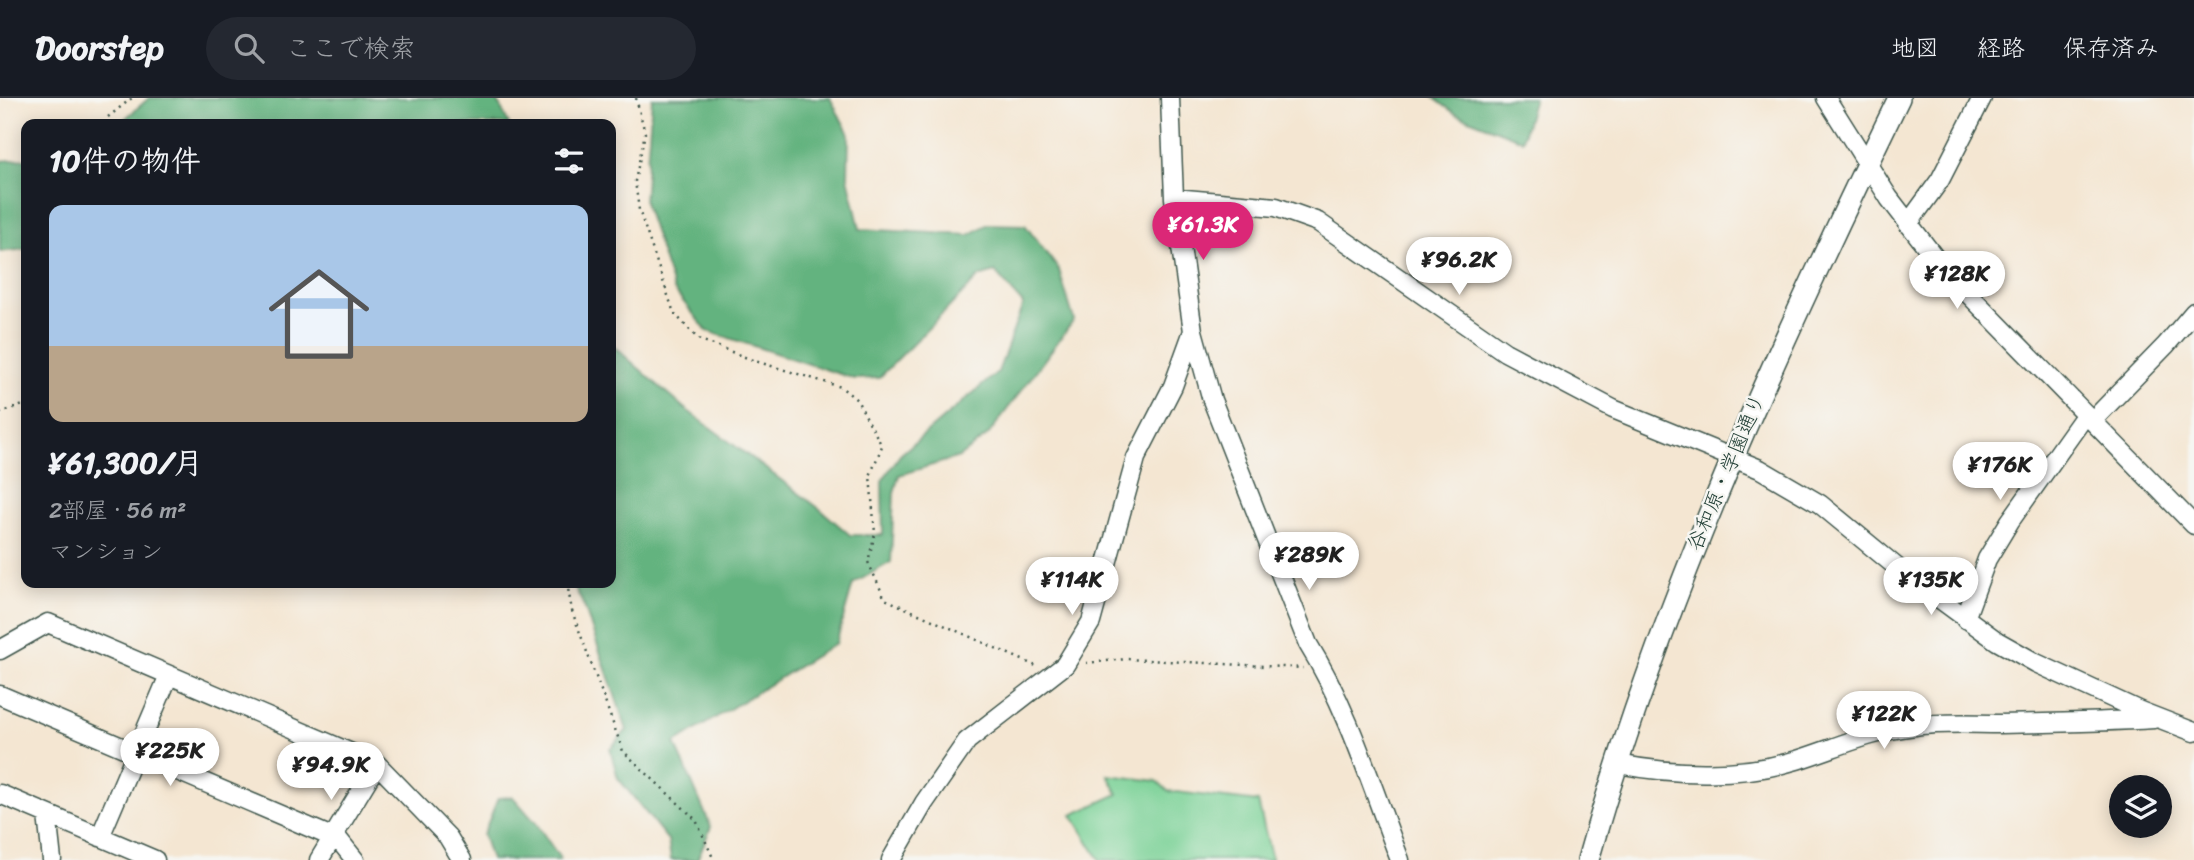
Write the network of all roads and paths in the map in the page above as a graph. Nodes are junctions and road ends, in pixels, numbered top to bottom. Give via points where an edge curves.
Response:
1 (132, 98) edge
2 (635, 98) edge
3 (1170, 98) edge
4 (1825, 98) edge
5 (1899, 98) edge
6 (1982, 98) edge
7 (108, 119) edge
8 (1867, 163) junction
9 (1174, 198) junction
10 (1908, 224) junction
11 (2194, 312) edge
12 (1193, 331) junction
13 (21, 406) edge
14 (0, 413) edge
15 (2090, 417) junction
16 (1732, 459) junction
17 (2194, 525) edge
18 (568, 588) edge
19 (1965, 619) junction
20 (0, 650) edge
21 (1323, 669) junction
22 (1060, 670) junction
23 (169, 675) junction
24 (0, 695) edge
25 (2157, 718) junction
26 (2194, 732) edge
27 (136, 752) junction
28 (377, 764) junction
29 (1618, 764) junction
30 (0, 794) edge
31 (47, 814) junction
32 (100, 837) junction
33 (332, 837) junction
34 (134, 855) edge
35 (52, 860) edge
36 (155, 860) edge
37 (319, 860) edge
38 (355, 860) edge
39 (462, 860) edge
40 (714, 860) edge
41 (891, 860) edge
42 (1400, 860) edge
43 (1588, 860) edge

1 - 7 path
2 - 22 path via 645,133 635,181 639,211 674,313 698,339 841,387 857,400 882,446 870,475 875,533 868,562 885,599
3 - 9 street
4 - 8 street
5 - 8 main road, 谷和原・学園通り
6 - 10 street via 1940,180
8 - 10 street
8 - 16 main road, 谷和原・学園通り
9 - 12 street
9 - 16 street via 1276,207 1318,222 1505,352 1613,409
10 - 15 street via 1964,291
11 - 15 street
12 - 21 street via 1212,400 1308,644
12 - 22 street via 1173,386 1136,458 1091,622
13 - 14 path
15 - 17 street
15 - 19 street via 1987,559
16 - 19 street via 1760,469 1820,504
16 - 29 main road, 谷和原・学園通り via 1692,554
18 - 40 path via 623,751 696,820
19 - 25 street via 2036,663
20 - 23 street via 48,623
21 - 22 path via 1127,659
21 - 42 street
22 - 41 street via 967,741
23 - 27 street
23 - 28 street
24 - 27 street
25 - 26 street
25 - 29 street via 1916,725 1841,742 1796,760 1749,768 1700,772
27 - 32 street
27 - 33 street
28 - 33 street
28 - 39 street via 448,837
29 - 43 main road, 谷和原・学園通り
30 - 31 street
31 - 32 street
31 - 35 street
32 - 34 street
33 - 37 street
33 - 38 street
34 - 36 street

